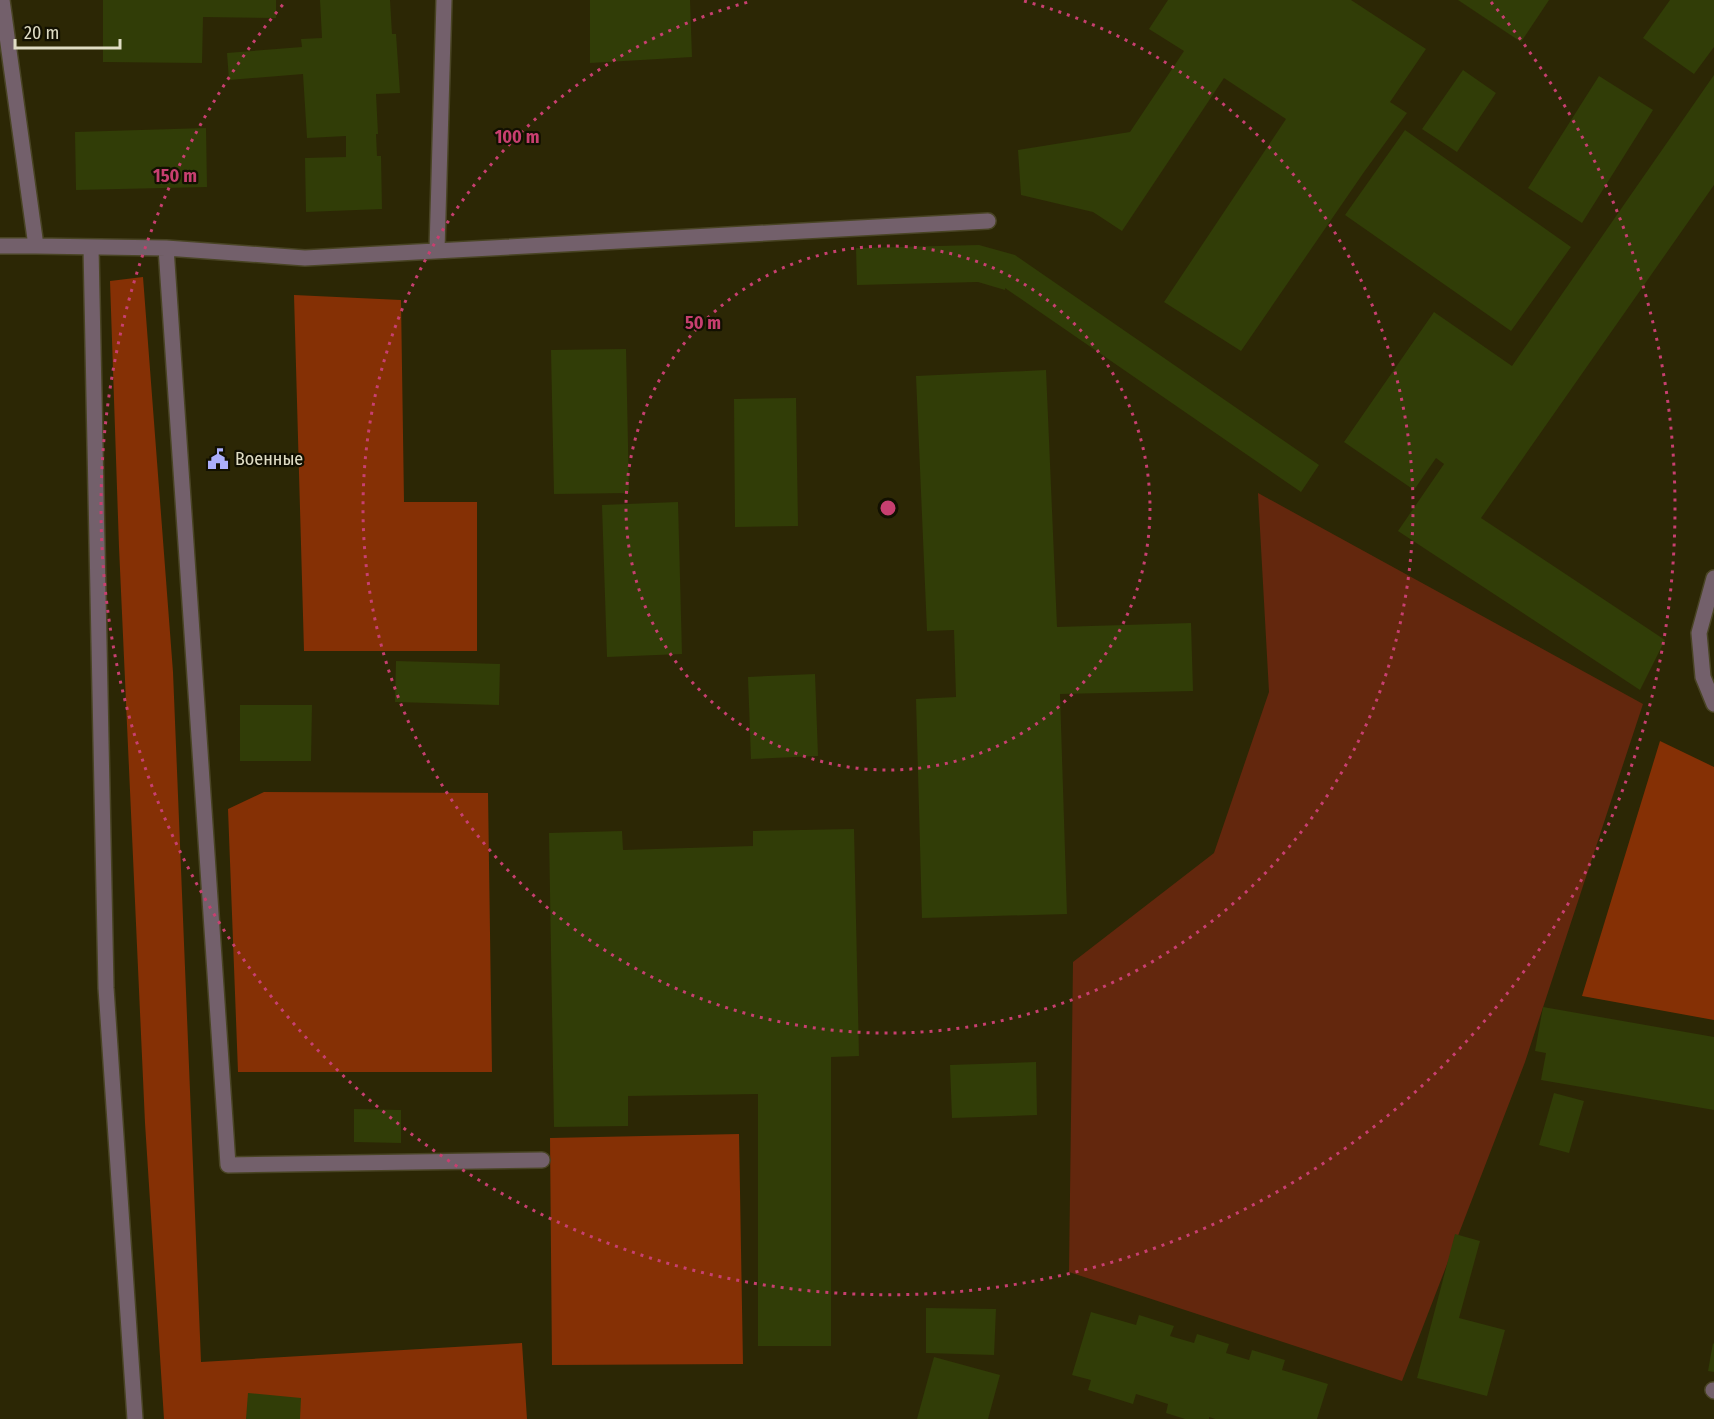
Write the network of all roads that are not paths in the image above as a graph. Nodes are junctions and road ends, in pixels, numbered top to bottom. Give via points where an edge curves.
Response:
1 (2, 0) edge
2 (444, 0) edge
3 (988, 220) dead end
4 (0, 246) edge
5 (36, 246) junction
6 (91, 247) junction
7 (166, 248) junction
8 (437, 250) junction
9 (1714, 578) edge
10 (1714, 704) edge
11 (542, 1160) dead end
12 (135, 1419) edge

1 - 5 street
2 - 8 street
3 - 8 street
4 - 5 street
5 - 6 street
6 - 7 street
6 - 12 street via 106,988
7 - 8 street via 305,258
7 - 11 street via 228,1165
9 - 10 street via 1699,633 1703,677

